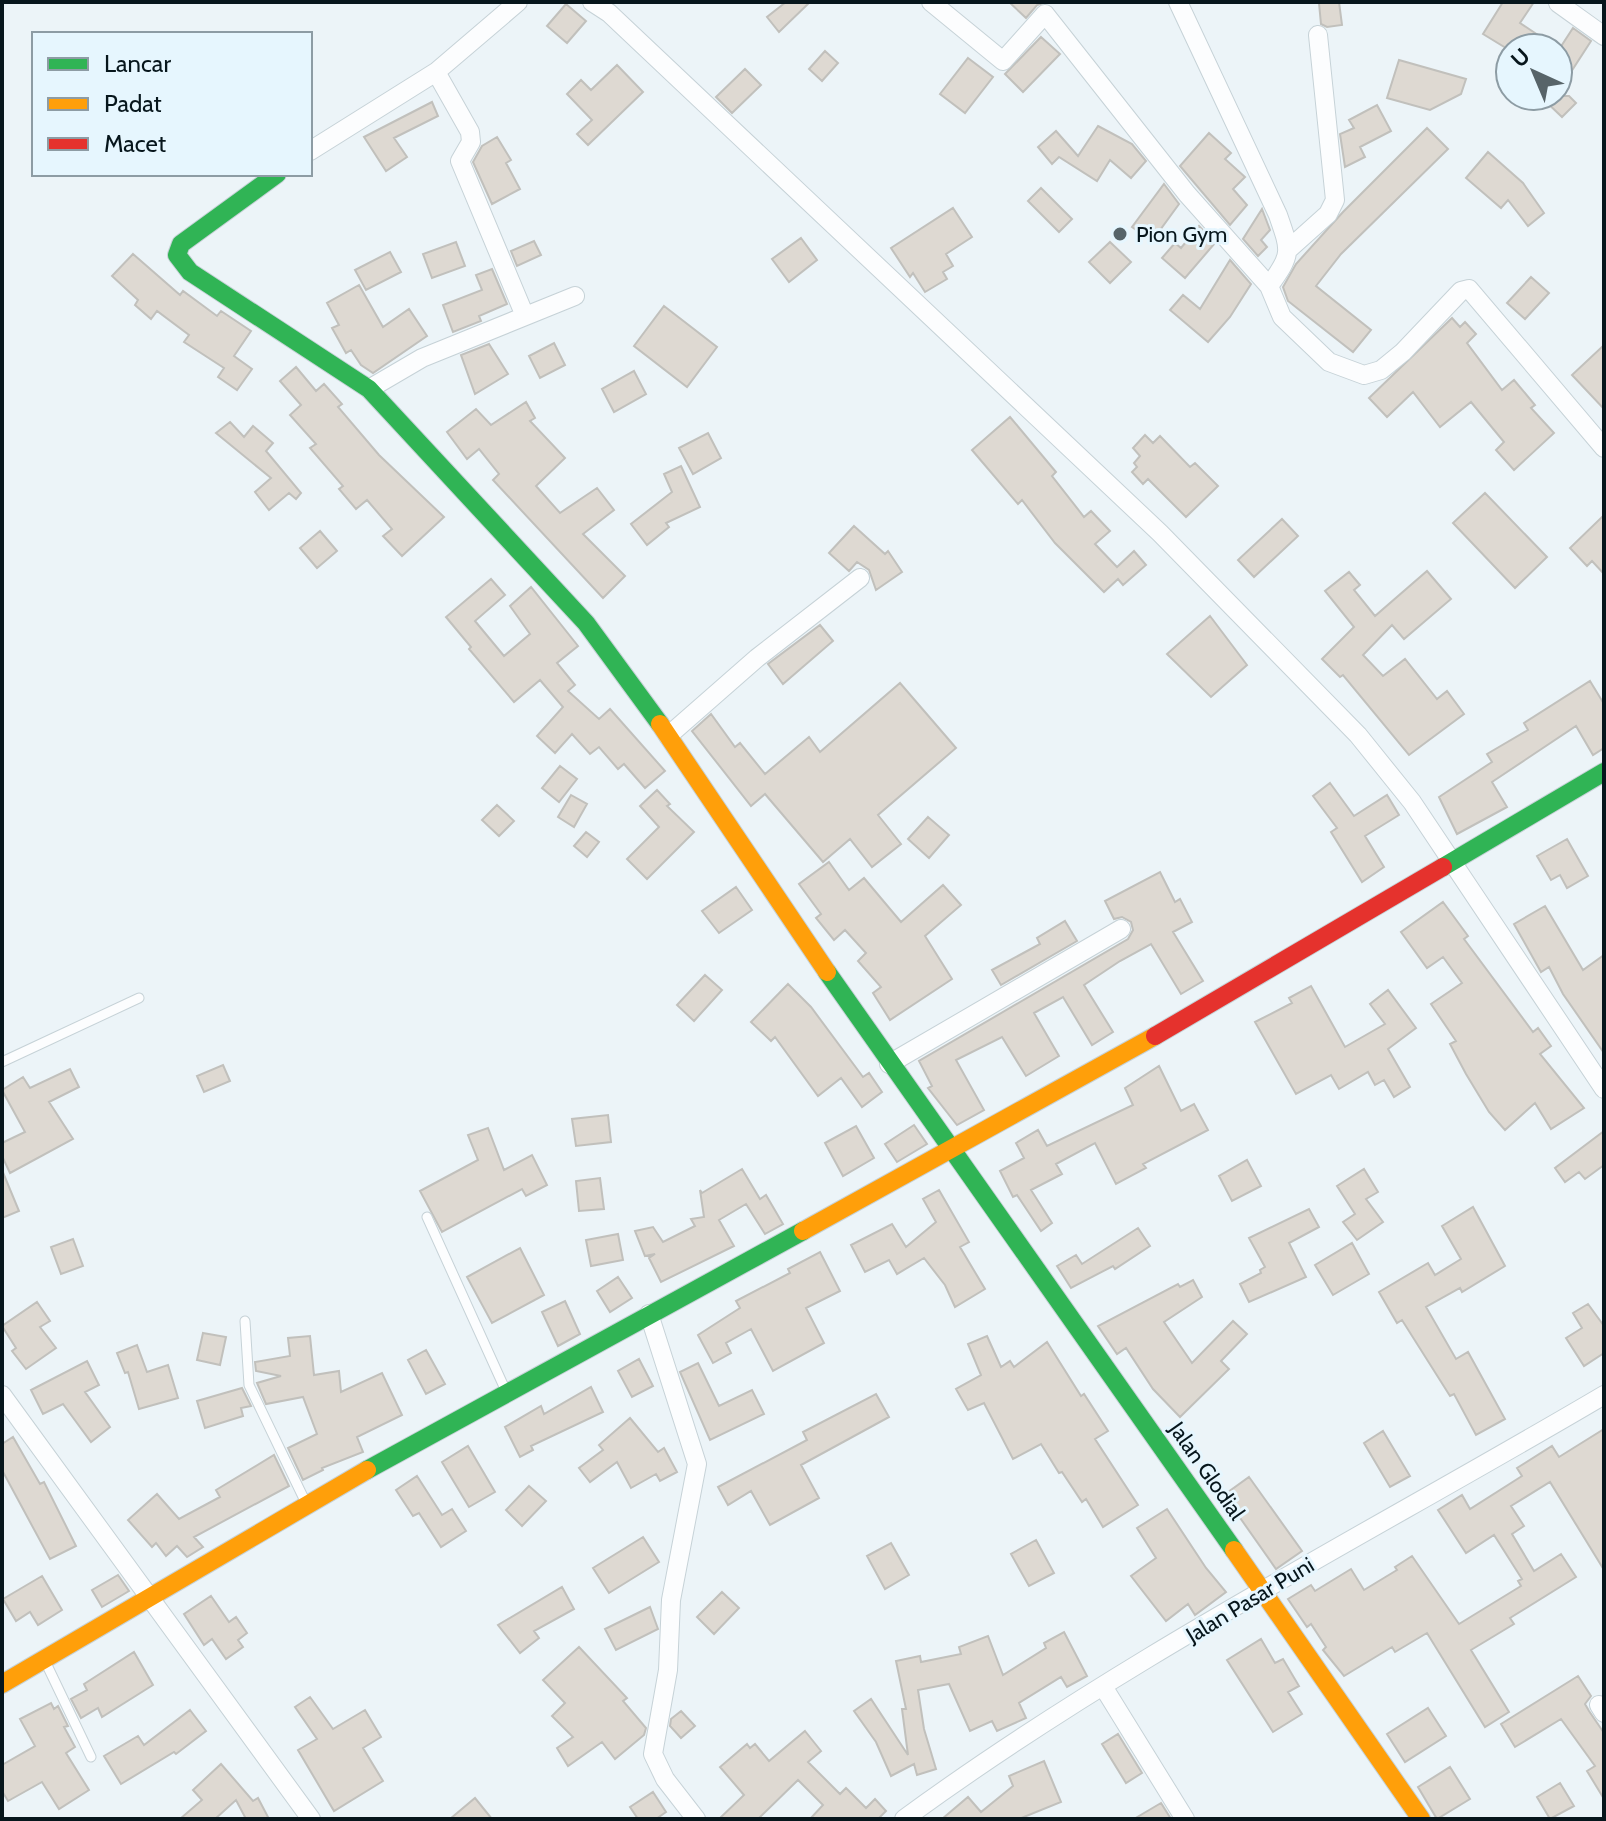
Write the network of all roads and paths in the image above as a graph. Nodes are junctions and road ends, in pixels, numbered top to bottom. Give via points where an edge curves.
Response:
1 (518, 2) edge
2 (592, 2) edge
3 (931, 2) edge
4 (1178, 2) edge
5 (1558, 3) edge
6 (1050, 8) edge
7 (1318, 35) dead end
8 (1604, 36) edge
9 (436, 72) junction
10 (312, 150) edge
11 (274, 176) edge
12 (1290, 248) junction
13 (1269, 286) junction
14 (575, 296) dead end
15 (525, 316) junction
16 (369, 389) junction
17 (1604, 448) edge
18 (860, 578) dead end
19 (668, 736) junction
20 (1604, 772) edge
21 (1452, 863) junction
22 (1121, 929) dead end
23 (139, 998) dead end
24 (2, 1062) edge
25 (889, 1064) junction
26 (1604, 1089) edge
27 (955, 1149) junction
28 (427, 1217) dead end
29 (649, 1314) junction
30 (245, 1321) dead end
31 (506, 1392) junction
32 (2, 1395) edge
33 (1604, 1395) edge
34 (308, 1506) junction
35 (1262, 1592) junction
36 (153, 1598) junction
37 (45, 1661) junction
38 (2, 1684) edge
39 (1104, 1688) junction
40 (91, 1757) dead end
41 (311, 1819) edge
42 (696, 1819) edge
43 (904, 1819) edge
44 (1185, 1819) edge
45 (1421, 1819) edge

1 - 9 street
2 - 21 street via 1160,533 1358,735
3 - 6 street via 1003,61
4 - 12 street
5 - 8 street
6 - 13 street via 1187,194
7 - 12 street via 1335,200 1328,214
9 - 10 street
9 - 15 street via 470,132 471,142 460,161
11 - 16 street, Jalan Glodial via 181,244 177,255 190,272
12 - 13 street
13 - 17 street via 1282,317 1329,362 1364,375 1381,370 1403,352 1461,291 1469,289
14 - 15 street
15 - 16 street via 422,358
16 - 19 street, Jalan Glodial via 586,623
18 - 19 street
19 - 25 street, Jalan Glodial
20 - 21 street
21 - 26 street
21 - 27 street
22 - 25 street
23 - 24 lane
25 - 27 street, Jalan Glodial
27 - 29 street
27 - 35 street, Jalan Glodial
28 - 31 lane
29 - 31 street
29 - 42 street via 697,1464 671,1600 668,1670 653,1754
30 - 34 lane via 249,1385
31 - 34 street
32 - 36 street
33 - 35 street, Jalan Pasar Puni
34 - 36 street
35 - 39 street, Jalan Pasar Puni
35 - 45 street, Jalan Glodial
36 - 37 street
36 - 41 street
37 - 38 street
37 - 40 lane
39 - 43 street, Jalan Pasar Puni via 991,1755
39 - 44 street

